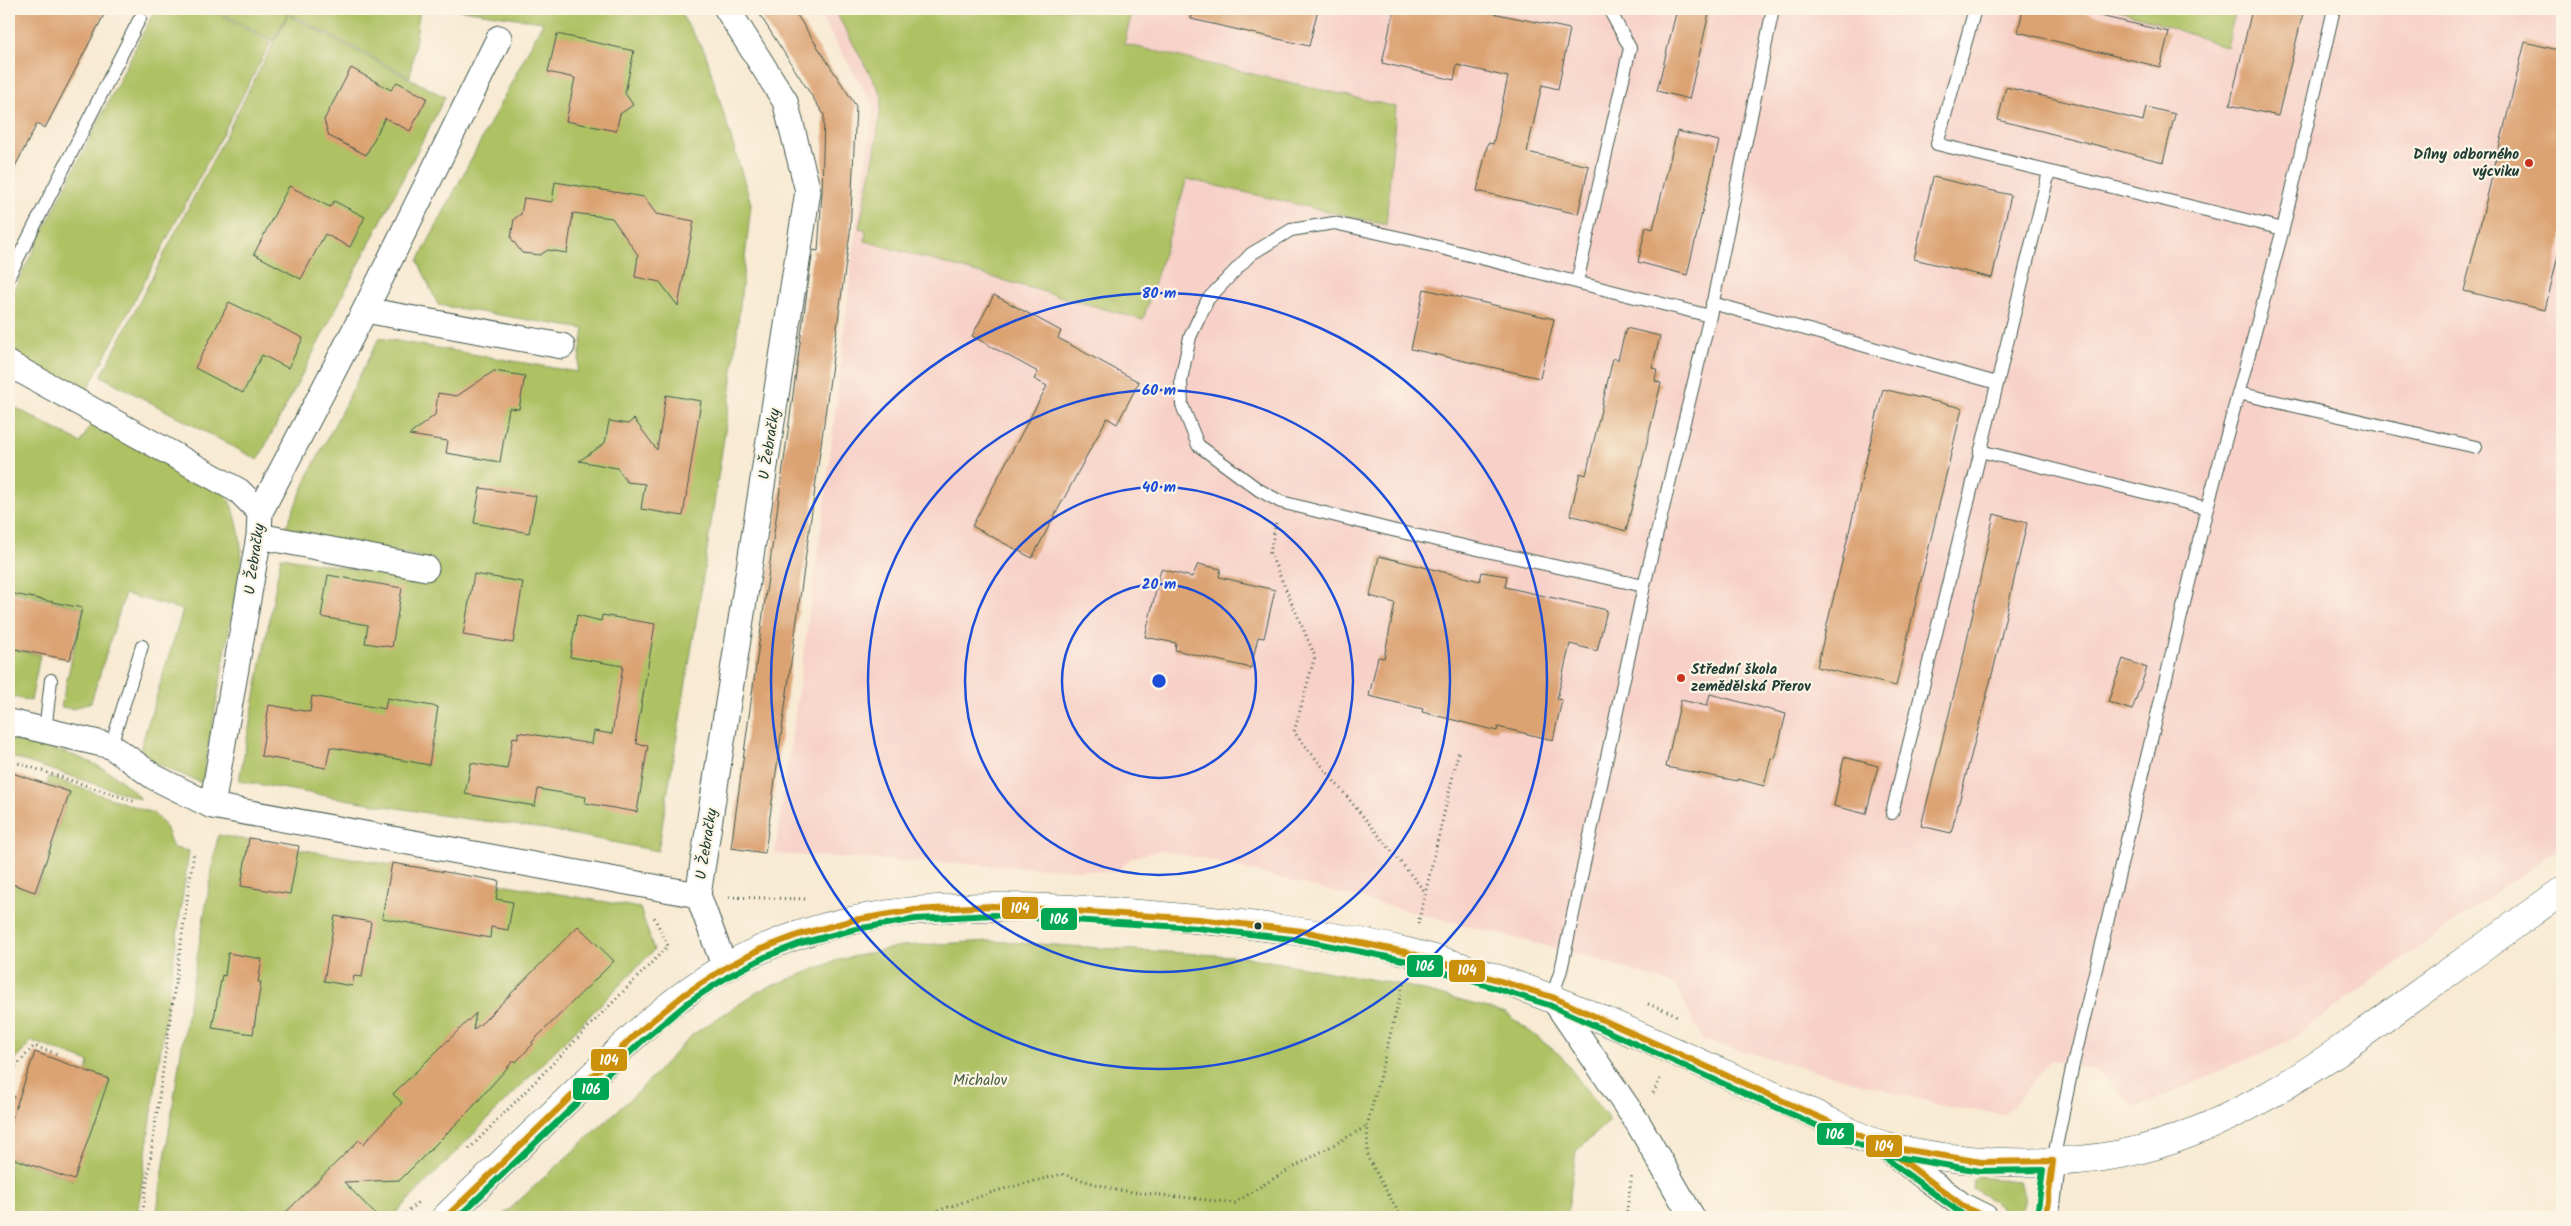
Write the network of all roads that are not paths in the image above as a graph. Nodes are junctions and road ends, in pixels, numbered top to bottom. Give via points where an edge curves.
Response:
1 (727, 9) edge
2 (1609, 9) edge
3 (1773, 9) edge
4 (1975, 9) edge
5 (2334, 9) edge
6 (140, 18) dead end
7 (499, 38) dead end
8 (2049, 172) junction
9 (2283, 229) junction
10 (9, 276) edge
11 (1577, 282) junction
12 (1712, 303) junction
13 (365, 310) junction
14 (1710, 316) junction
15 (562, 346) dead end
16 (9, 364) edge
17 (1997, 383) junction
18 (2238, 393) junction
19 (2476, 447) dead end
20 (1980, 451) junction
21 (2207, 508) junction
22 (259, 524) junction
23 (426, 568) dead end
24 (1644, 586) junction
25 (142, 646) dead end
26 (51, 680) dead end
27 (9, 722) edge
28 (45, 731) junction
29 (111, 746) junction
30 (212, 806) junction
31 (1892, 813) dead end
32 (2562, 891) edge
33 (698, 895) junction
34 (725, 968) junction
35 (1552, 997) junction
36 (1883, 1146) junction
37 (2053, 1161) junction
38 (446, 1217) edge
39 (1692, 1217) edge
40 (1985, 1217) edge
41 (2046, 1217) edge

1 - 33 street, U Žebračky via 785,101 808,191
2 - 11 lane via 1630,48
3 - 12 lane
4 - 8 lane via 1937,144
5 - 9 lane
6 - 10 lane
7 - 13 street
8 - 9 lane
8 - 17 lane
9 - 18 lane
11 - 14 lane
11 - 24 lane via 1334,223 1291,230 1251,254 1208,299 1190,337 1181,380 1182,405 1198,445 1259,490 1281,502
12 - 14 lane
12 - 17 lane
13 - 15 street
13 - 22 street
14 - 24 lane
16 - 22 street, U Žebračky via 240,491
17 - 20 lane
18 - 19 lane
18 - 21 lane
20 - 21 lane
20 - 31 lane
21 - 37 lane via 2075,1055
22 - 23 street
22 - 30 street, U Žebračky
24 - 35 lane via 1565,951
25 - 29 lane
26 - 28 lane
27 - 28 street, U Žebračky
28 - 29 street, U Žebračky
29 - 30 street, U Žebračky via 154,777
30 - 33 street, U Žebračky
32 - 37 street via 2357,1038 2267,1096 2195,1134 2119,1154
33 - 34 street, U Žebračky
34 - 35 street via 798,935 854,920 915,910 993,906 1095,910 1302,932 1410,953
34 - 38 street via 685,994 636,1034
35 - 36 street
35 - 39 street via 1638,1123
36 - 37 street via 1981,1162
36 - 40 street via 1963,1206
37 - 41 street

